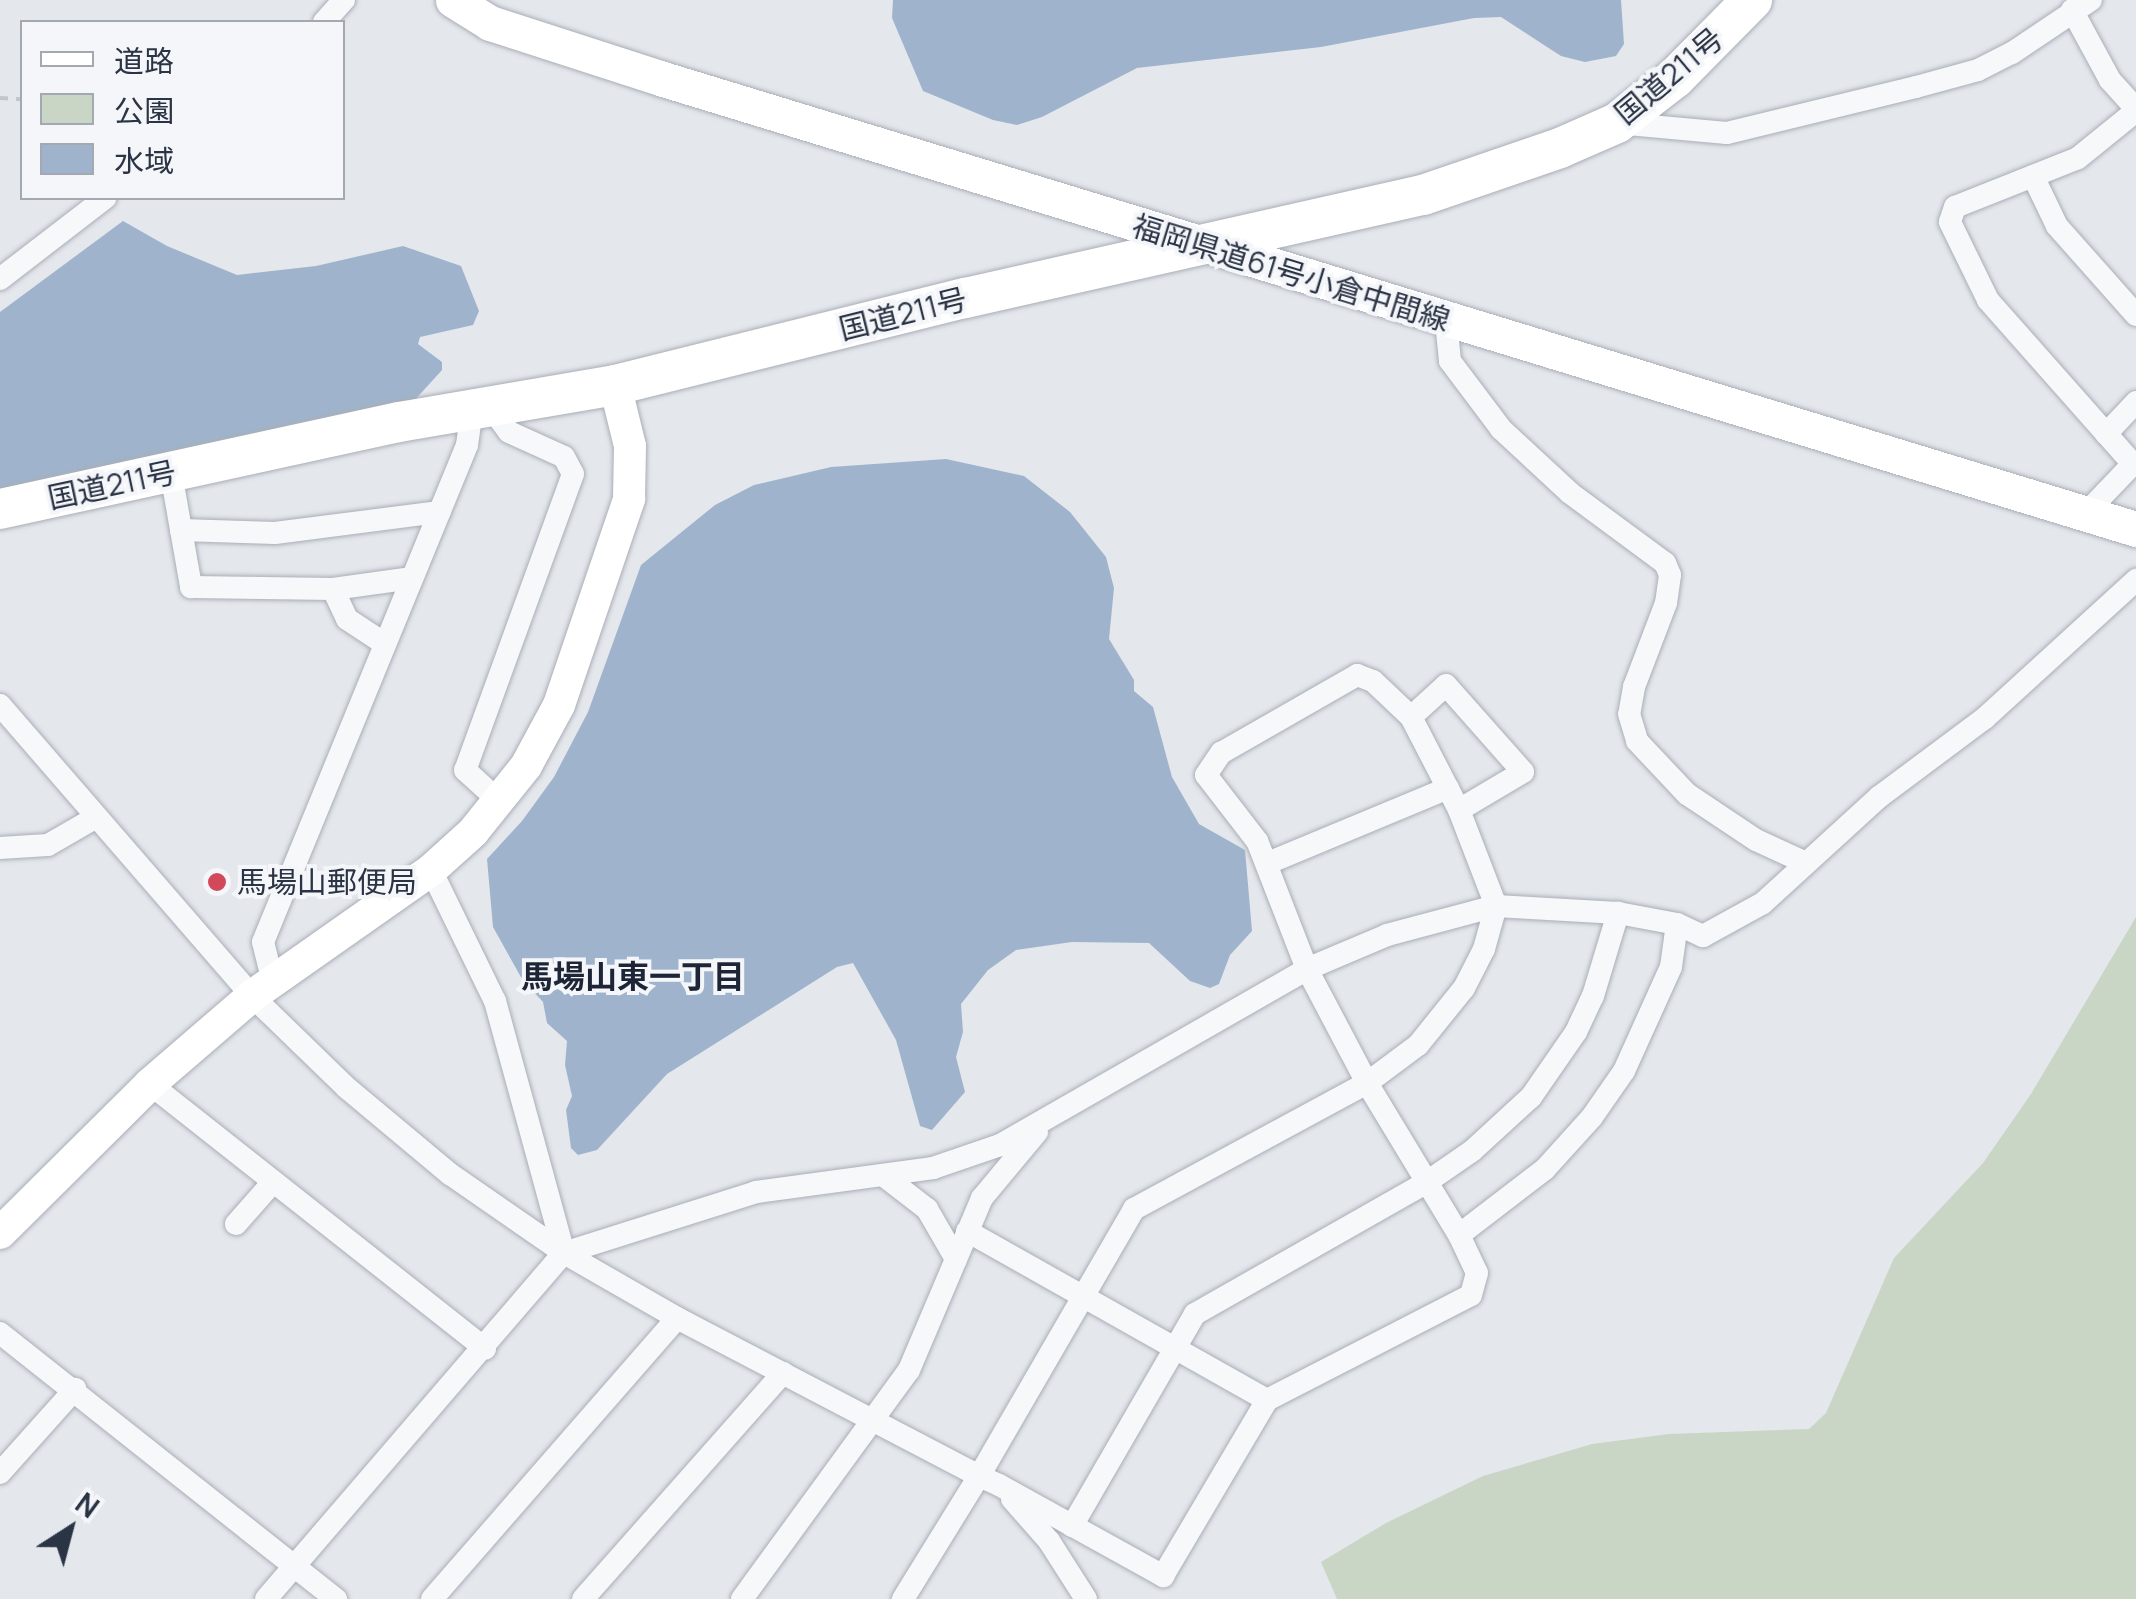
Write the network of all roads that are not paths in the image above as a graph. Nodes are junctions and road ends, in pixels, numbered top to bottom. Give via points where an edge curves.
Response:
1 (344, 0) edge
2 (453, 0) edge
3 (1752, 0) edge
4 (2081, 5) edge
5 (326, 20) edge
6 (2136, 110) edge
7 (1617, 123) junction
8 (2033, 176) junction
9 (102, 200) edge
10 (1200, 246) junction
11 (0, 279) edge
12 (2136, 315) edge
13 (1446, 321) junction
14 (615, 385) junction
15 (2136, 402) edge
16 (481, 407) junction
17 (2106, 434) junction
18 (171, 473) junction
19 (0, 509) edge
20 (440, 512) junction
21 (2085, 514) junction
22 (2136, 529) edge
23 (181, 530) junction
24 (412, 578) junction
25 (2136, 580) edge
26 (333, 589) junction
27 (385, 644) junction
28 (4, 714) edge
29 (1412, 717) junction
30 (1448, 788) junction
31 (498, 800) junction
32 (1459, 810) junction
33 (95, 818) junction
34 (0, 848) edge
35 (1268, 863) junction
36 (1806, 863) junction
37 (430, 870) junction
38 (1496, 906) junction
39 (1618, 913) junction
40 (1678, 924) junction
41 (1307, 969) junction
42 (263, 989) junction
43 (1367, 1083) junction
44 (150, 1084) junction
45 (1044, 1122) junction
46 (883, 1175) junction
47 (273, 1182) junction
48 (1426, 1182) junction
49 (236, 1224) dead end
50 (967, 1231) junction
51 (0, 1233) edge
52 (1459, 1235) junction
53 (564, 1253) junction
54 (956, 1259) junction
55 (1084, 1299) junction
56 (677, 1318) junction
57 (0, 1333) edge
58 (1174, 1348) junction
59 (485, 1349) junction
60 (784, 1373) junction
61 (75, 1389) junction
62 (1268, 1400) junction
63 (875, 1420) junction
64 (0, 1473) edge
65 (989, 1481) junction
66 (1072, 1526) junction
67 (296, 1565) junction
68 (266, 1599) edge
69 (336, 1599) edge
70 (432, 1599) edge
71 (584, 1599) edge
72 (742, 1599) edge
73 (903, 1599) edge
74 (1086, 1599) edge

1 - 5 street
2 - 10 main road, 福岡県道61号小倉中間線 via 490,23
3 - 7 highway, 国道211号 via 1675,78
4 - 6 street via 2110,80
4 - 7 street via 1978,70 1814,113 1727,133
6 - 8 street via 2078,158
7 - 10 highway, 国道211号 via 1423,195
8 - 12 street via 2056,226
8 - 17 street via 1955,207 1950,222 1988,300
9 - 11 street
10 - 13 main road, 福岡県道61号小倉中間線
10 - 14 highway, 国道211号
13 - 21 main road, 福岡県道61号小倉中間線
13 - 36 street via 1450,361 1501,429 1570,492 1666,563 1666,603 1629,714 1638,741 1687,794 1756,840
14 - 16 highway, 国道211号
14 - 31 street via 630,446 629,498 559,705 526,766
15 - 17 street
16 - 18 highway, 国道211号
16 - 20 street
16 - 31 street via 509,432 564,457 573,474 465,770
17 - 21 street via 2133,464
18 - 19 highway, 国道211号
18 - 23 street
20 - 23 street via 275,533
20 - 24 street
21 - 22 main road, 福岡県道61号小倉中間線
23 - 26 street via 191,587
24 - 26 street
24 - 27 street
25 - 36 street via 1985,718 1879,797
26 - 27 street via 346,619
27 - 42 street via 263,942
28 - 33 street
29 - 30 street
29 - 32 street via 1446,685 1523,772
29 - 35 street via 1357,675 1221,752 1206,775
30 - 32 street
30 - 35 street
31 - 37 street
32 - 38 street
33 - 34 street via 48,845
33 - 42 street
35 - 41 street
36 - 40 street via 1763,903 1703,936
37 - 42 street
37 - 53 street via 494,1001
38 - 39 street
38 - 41 street via 1388,936
38 - 43 street via 1484,949 1440,1022
39 - 40 street
39 - 48 street via 1593,996 1531,1098
40 - 52 street via 1671,967 1624,1071 1544,1169
41 - 43 street
41 - 45 street
42 - 44 street
42 - 53 street via 347,1088 450,1174
43 - 48 street
43 - 55 street via 1134,1209
44 - 47 street
44 - 51 street
45 - 46 street via 933,1168
45 - 50 street via 982,1198
46 - 53 street via 756,1192
46 - 54 street via 927,1210
47 - 49 street
47 - 59 street
48 - 52 street
48 - 58 street via 1212,1300 1194,1314
50 - 54 street
50 - 55 street
52 - 62 street via 1476,1273 1471,1295
53 - 56 street
53 - 59 street
54 - 63 street via 909,1370
55 - 58 street
55 - 65 street
56 - 60 street
56 - 70 street
57 - 61 street
58 - 62 street
58 - 66 street
59 - 67 street
60 - 63 street
60 - 71 street
61 - 64 street
61 - 67 street
62 - 66 street via 1163,1576
63 - 65 street
63 - 72 street
65 - 66 street
65 - 73 street
65 - 74 street via 1049,1542
67 - 68 street
67 - 69 street

